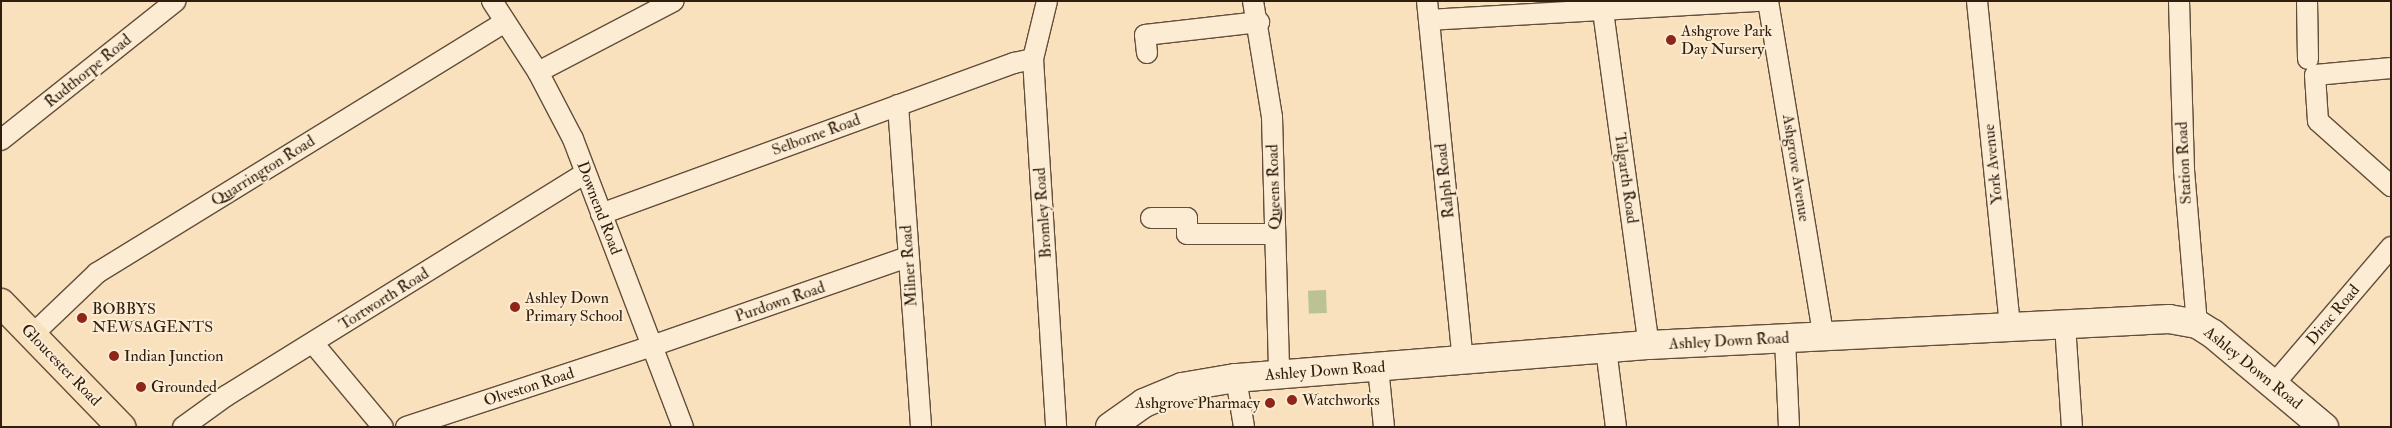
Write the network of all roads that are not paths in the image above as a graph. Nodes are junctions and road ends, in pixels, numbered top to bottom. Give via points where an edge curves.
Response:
1 (176, 1) edge
2 (492, 1) edge
3 (674, 1) edge
4 (1047, 1) edge
5 (1253, 1) edge
6 (1759, 1) edge
7 (1768, 1) edge
8 (1977, 1) edge
9 (2179, 1) edge
10 (2307, 1) edge
11 (1536, 8) edge
12 (1428, 11) edge
13 (1603, 11) junction
14 (505, 22) junction
15 (1259, 22) junction
16 (1146, 53) dead end
17 (2308, 58) dead end
18 (1032, 60) junction
19 (2391, 68) edge
20 (538, 72) junction
21 (898, 105) junction
22 (1, 140) edge
23 (586, 173) junction
24 (2391, 186) edge
25 (601, 214) junction
26 (1151, 218) dead end
27 (1275, 234) junction
28 (2391, 247) edge
29 (908, 257) junction
30 (1, 303) edge
31 (2197, 324) junction
32 (2065, 325) junction
33 (2010, 327) junction
34 (32, 335) junction
35 (1823, 335) junction
36 (1785, 339) junction
37 (313, 343) junction
38 (652, 346) junction
39 (1649, 346) junction
40 (1606, 349) junction
41 (1463, 361) junction
42 (1378, 367) junction
43 (1279, 374) junction
44 (1236, 378) junction
45 (2275, 383) junction
46 (121, 427) edge
47 (183, 427) edge
48 (383, 427) edge
49 (406, 427) edge
50 (683, 427) edge
51 (921, 427) edge
52 (1056, 427) edge
53 (1110, 427) edge
54 (1244, 427) edge
55 (1384, 427) edge
56 (1616, 427) edge
57 (1789, 427) edge
58 (2072, 427) edge
59 (2324, 427) edge

1 - 22 street, Rudthorpe Road
2 - 14 street, Downend Road
3 - 20 street
4 - 18 street, Bromley Road
5 - 15 street, Queens Road
6 - 13 street
7 - 35 street, Ashgrove Avenue
8 - 33 street, York Avenue
9 - 31 street, Station Road via 2184,170
10 - 17 street
11 - 12 street
11 - 13 street
12 - 41 street, Ralph Road
13 - 39 street, Talgarth Road
14 - 20 street, Downend Road
14 - 34 street, Quarrington Road via 97,273
15 - 16 street via 1145,35
15 - 27 street, Queens Road via 1272,117
18 - 21 street, Selborne Road
18 - 52 street, Bromley Road
19 - 24 street via 2316,76 2318,121
20 - 23 street, Downend Road via 558,106
21 - 25 street, Selborne Road
21 - 29 street, Milner Road
23 - 25 street, Downend Road
23 - 37 street, Tortworth Road
25 - 38 street, Downend Road
26 - 27 street via 1187,218 1187,234
27 - 43 street, Queens Road
28 - 45 street, Dirac Road
29 - 38 street, Purdown Road
29 - 51 street, Milner Road
30 - 34 main road, Gloucester Road
31 - 32 main road, Ashley Down Road via 2169,320
31 - 45 main road, Ashley Down Road
32 - 33 main road, Ashley Down Road
32 - 58 street
33 - 35 main road, Ashley Down Road
34 - 46 main road, Gloucester Road
35 - 36 main road, Ashley Down Road
36 - 39 main road, Ashley Down Road
36 - 57 street
37 - 47 street, Tortworth Road
37 - 48 street
38 - 49 street, Olveston Road
38 - 50 street, Downend Road
39 - 40 main road, Ashley Down Road
40 - 41 main road, Ashley Down Road
40 - 56 street
41 - 42 main road, Ashley Down Road
42 - 43 main road, Ashley Down Road
42 - 55 street
43 - 44 main road, Ashley Down Road
44 - 53 main road, Ashley Down Road via 1182,387 1144,403
44 - 54 street
45 - 59 main road, Ashley Down Road

